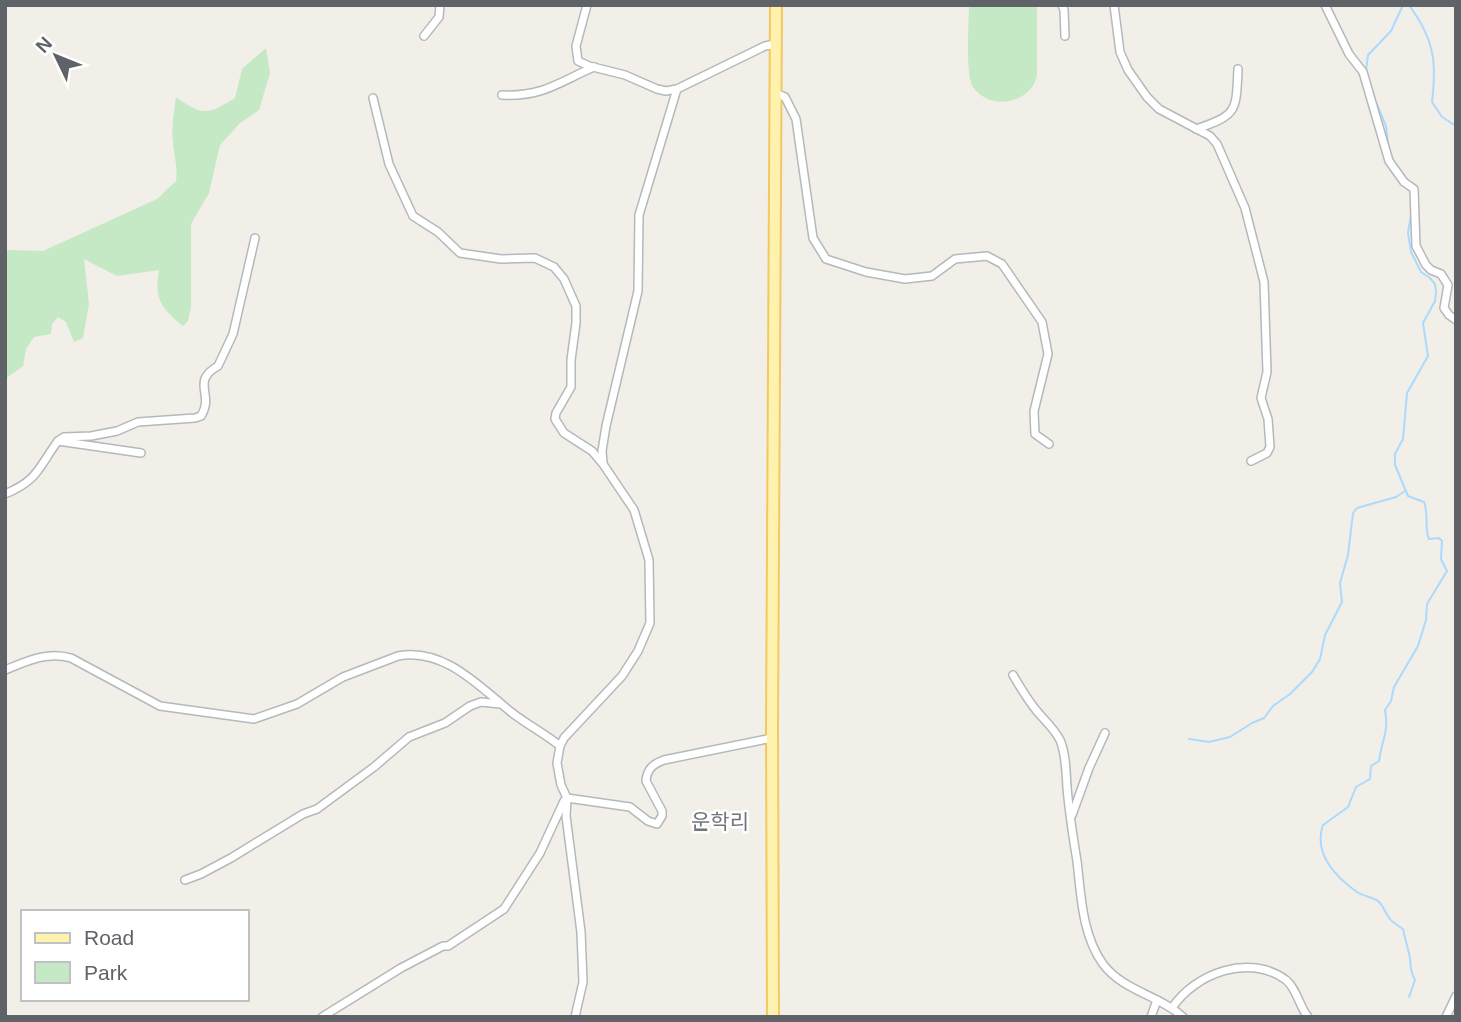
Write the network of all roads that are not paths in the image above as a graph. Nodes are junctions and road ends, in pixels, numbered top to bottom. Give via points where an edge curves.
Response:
1 (440, 5) edge
2 (587, 5) edge
3 (776, 5) edge
4 (1062, 5) edge
5 (1114, 5) edge
6 (1325, 5) edge
7 (424, 36) dead end
8 (1065, 36) dead end
9 (776, 44) junction
10 (595, 67) junction
11 (1238, 69) dead end
12 (677, 89) junction
13 (775, 93) junction
14 (502, 95) dead end
15 (373, 97) dead end
16 (1195, 130) junction
17 (255, 238) dead end
18 (1456, 320) edge
19 (58, 441) junction
20 (1049, 444) dead end
21 (141, 453) dead end
22 (1251, 460) dead end
23 (603, 464) junction
24 (5, 494) edge
25 (5, 670) edge
26 (1013, 675) dead end
27 (503, 704) junction
28 (1105, 733) dead end
29 (772, 738) junction
30 (560, 746) junction
31 (567, 798) junction
32 (1070, 819) junction
33 (185, 880) dead end
34 (1456, 996) edge
35 (1157, 1000) junction
36 (1172, 1007) junction
37 (322, 1017) edge
38 (575, 1017) edge
39 (774, 1017) edge
40 (1150, 1017) edge
41 (1183, 1017) edge
42 (1308, 1017) edge
43 (1446, 1017) edge

1 - 7 street via 439,17
2 - 10 street via 576,53 578,61
3 - 9 main road
4 - 8 street
5 - 16 street via 1120,52 1135,80 1153,104
6 - 18 street via 1363,72 1389,160 1398,176 1414,189 1416,246 1426,265 1445,279 1449,290 1444,308
9 - 12 street
9 - 13 main road
10 - 12 street via 657,89
10 - 14 street via 551,89
11 - 16 street via 1237,102 1231,113
12 - 23 street via 639,215 638,291 606,426
13 - 20 street via 785,97 796,119 813,238 826,259 905,279 932,276 954,259 986,256 1002,264 1042,322 1048,354 1034,411 1035,434
13 - 29 main road
15 - 23 street via 389,164 413,216 460,253 535,258 554,267 564,279 576,306 576,323 571,387 555,419 564,433
16 - 22 street via 1210,136 1220,150 1245,208 1264,282 1267,372 1261,398 1270,447
17 - 19 street via 233,334 218,366 205,375 206,402 201,416 138,422 117,431
19 - 21 street
19 - 24 street via 34,476
23 - 30 street via 640,527 649,560 650,623 630,666
25 - 27 street via 48,654 61,655 160,706 254,719 297,704 343,677 407,654 447,664
26 - 32 street via 1060,740
27 - 30 street
27 - 33 street via 481,702 409,737 317,810
28 - 32 street
29 - 31 street via 654,765 646,781 662,811 657,824 630,807
29 - 39 main road
30 - 31 street via 558,774
31 - 37 street via 540,853 504,909
31 - 38 street via 582,932 583,982
32 - 35 street via 1079,892 1095,948 1116,976
34 - 43 street
35 - 36 street
35 - 40 street
36 - 41 street
36 - 42 street via 1202,979 1259,967 1288,982

